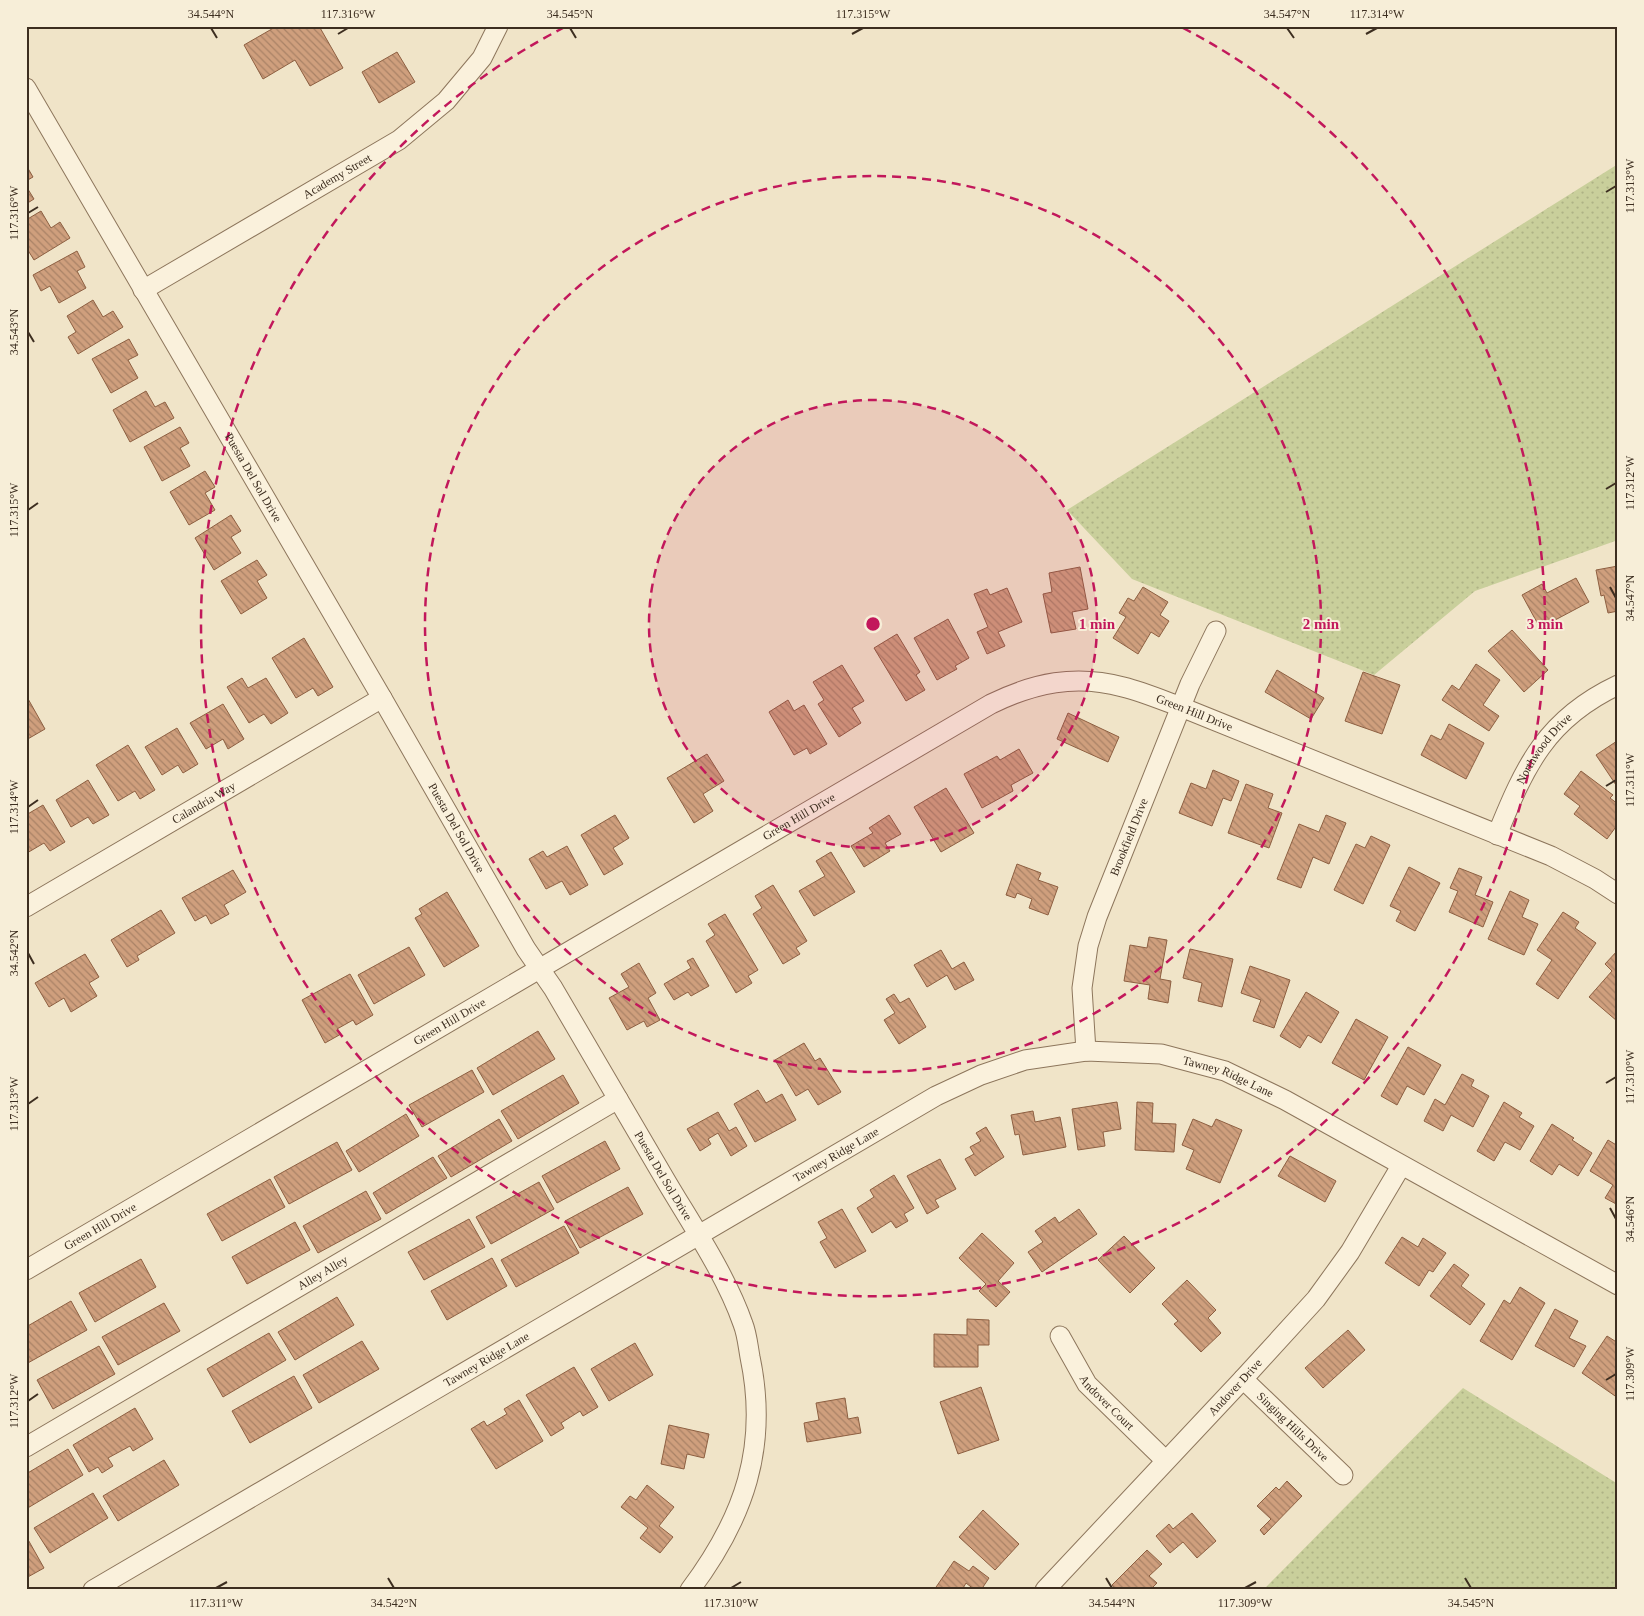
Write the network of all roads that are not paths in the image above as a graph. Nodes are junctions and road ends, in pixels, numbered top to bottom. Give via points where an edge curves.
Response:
1 (498, 26) edge
2 (26, 88) edge
3 (144, 290) junction
4 (1216, 631) dead end
5 (1618, 685) edge
6 (382, 698) junction
7 (1181, 707) junction
8 (1497, 836) junction
9 (1618, 894) edge
10 (26, 907) edge
11 (540, 970) junction
12 (1086, 1051) junction
13 (618, 1099) junction
14 (1401, 1166) junction
15 (698, 1235) junction
16 (26, 1270) edge
17 (1618, 1285) edge
18 (1060, 1336) dead end
19 (1243, 1379) junction
20 (26, 1447) edge
21 (1166, 1460) junction
22 (1343, 1475) dead end
23 (92, 1590) edge
24 (690, 1590) edge
25 (1045, 1590) edge

1 - 3 street, Academy Street via 482,58 446,101 399,140
2 - 3 street, Puesta Del Sol Drive
3 - 6 street, Puesta Del Sol Drive
4 - 7 street, Brookfield Drive
5 - 8 street, Northwood Drive via 1575,710 1551,733 1521,777
6 - 10 street, Calandria Way
6 - 11 street, Puesta Del Sol Drive
7 - 8 street, Green Hill Drive
7 - 11 street, Green Hill Drive via 1123,687 1093,681 1065,681 1015,693 991,704
7 - 12 street, Brookfield Drive via 1088,946 1082,988
8 - 9 street, Green Hill Drive via 1551,856
11 - 13 street, Puesta Del Sol Drive
11 - 16 street, Green Hill Drive
12 - 14 street, Tawney Ridge Lane via 1161,1054 1225,1071 1285,1100
12 - 15 street, Tawney Ridge Lane via 1025,1060 981,1075 936,1096
13 - 15 street, Puesta Del Sol Drive
13 - 20 street, Alley Alley
14 - 17 street, Tawney Ridge Lane
14 - 19 street, Andover Drive via 1350,1252 1316,1299
15 - 23 street, Tawney Ridge Lane
15 - 24 street, Puesta Del Sol Drive via 744,1324 756,1384 757,1434 747,1486 728,1532
18 - 21 street, Andover Court via 1087,1384
19 - 21 street, Andover Drive
19 - 22 street, Singing Hills Drive
21 - 25 street, Andover Drive

